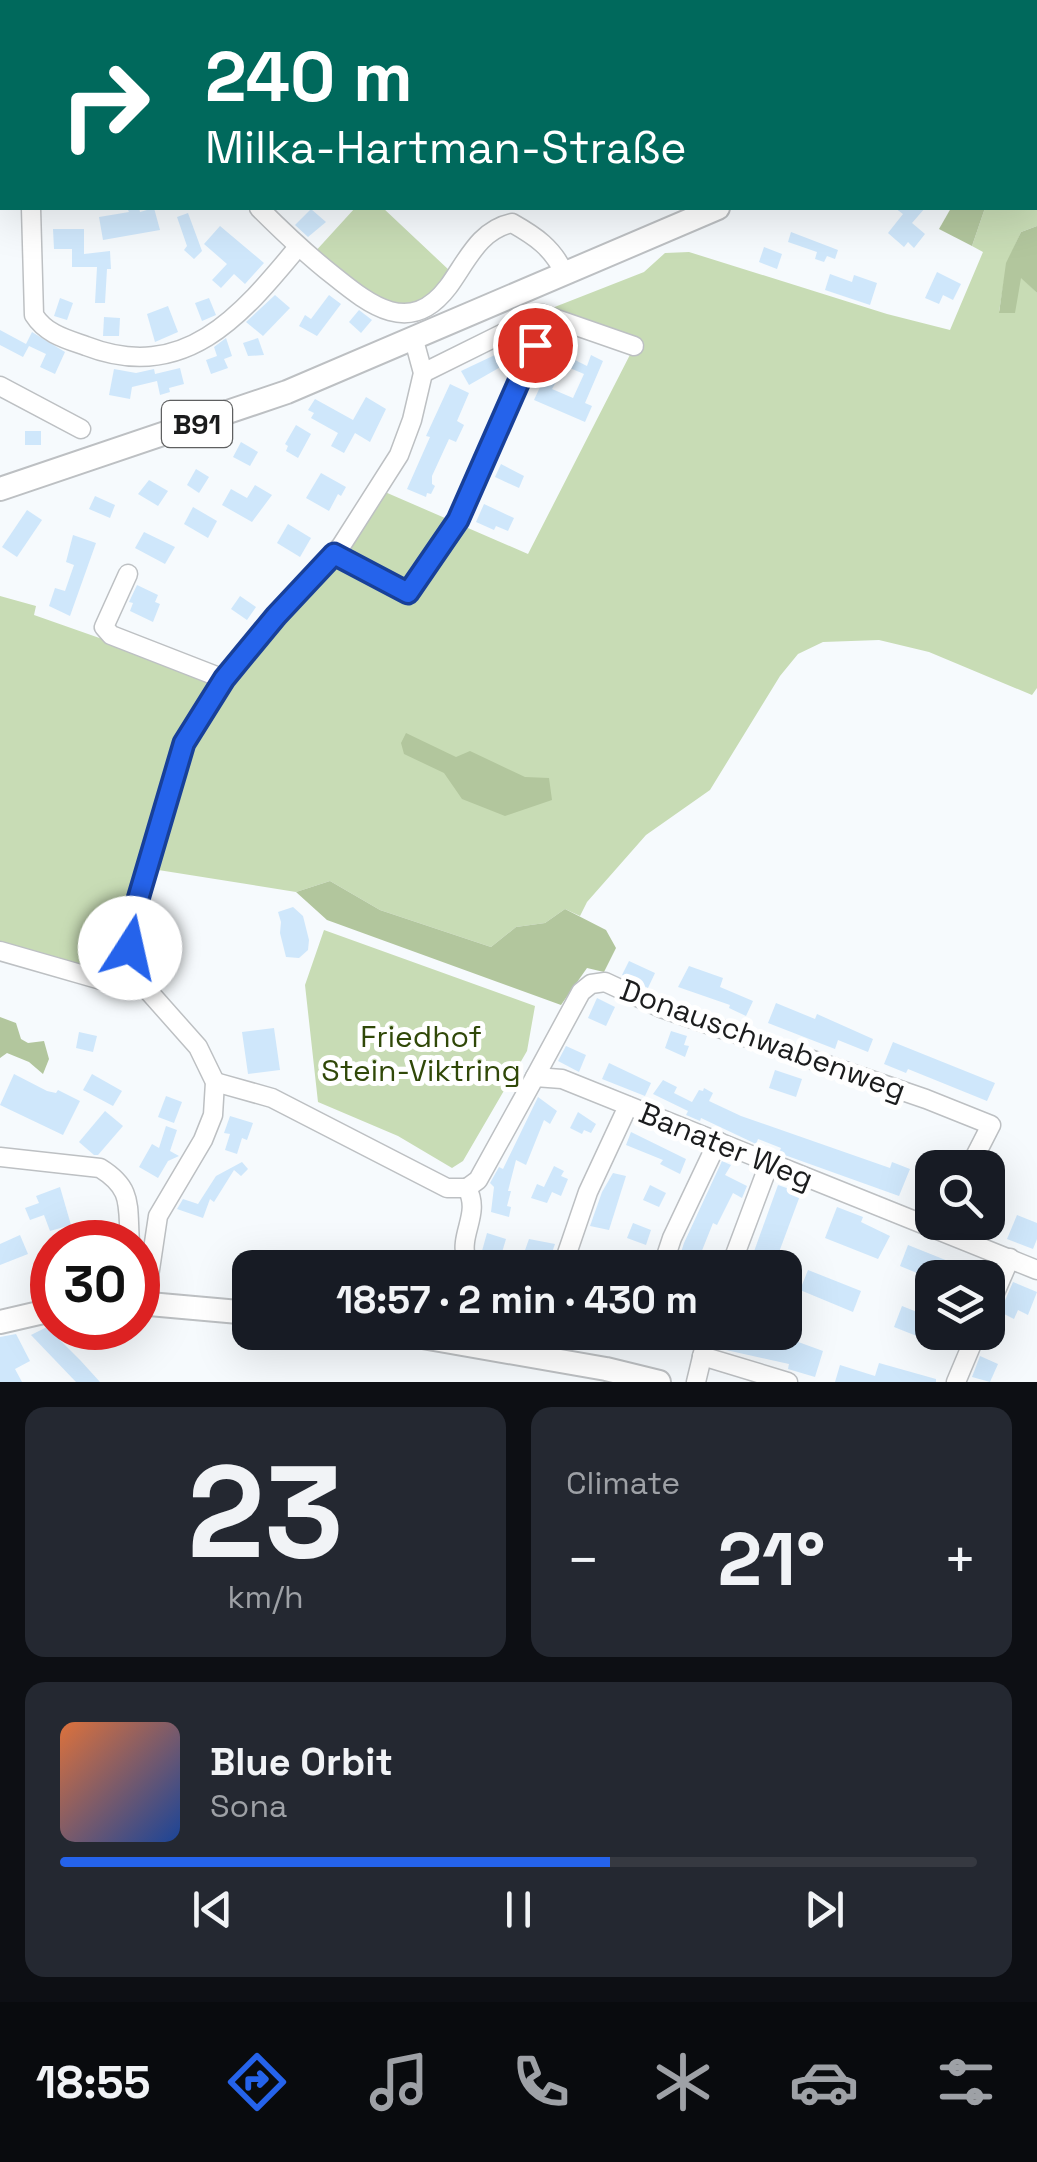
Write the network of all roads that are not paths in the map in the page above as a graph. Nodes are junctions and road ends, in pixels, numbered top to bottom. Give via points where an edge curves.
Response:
1 (30, 210) edge
2 (262, 210) edge
3 (713, 210) edge
4 (515, 215) edge
5 (298, 248) junction
6 (564, 272) junction
7 (542, 314) junction
8 (414, 340) junction
9 (634, 346) dead end
10 (423, 373) junction
11 (0, 386) edge
12 (81, 429) dead end
13 (0, 489) edge
14 (334, 554) junction
15 (128, 574) dead end
16 (224, 679) junction
17 (0, 951) edge
18 (142, 985) junction
19 (535, 1077) junction
20 (215, 1082) junction
21 (628, 1106) junction
22 (718, 1141) junction
23 (979, 1150) edge
24 (0, 1157) edge
25 (769, 1164) junction
26 (466, 1188) junction
27 (915, 1217) edge
28 (128, 1220) edge
29 (157, 1220) edge
30 (972, 1240) edge
31 (464, 1250) edge
32 (568, 1250) edge
33 (668, 1250) edge
34 (737, 1250) edge
35 (1010, 1258) junction
36 (1005, 1270) edge
37 (1037, 1270) edge
38 (160, 1296) edge
39 (232, 1310) edge
40 (30, 1315) edge
41 (0, 1322) edge
42 (496, 1350) edge
43 (704, 1350) edge
44 (969, 1350) edge
45 (702, 1356) junction
46 (658, 1382) edge
47 (696, 1382) edge
48 (788, 1382) edge
49 (956, 1382) edge

1 - 5 street via 34,315 52,334 114,354 172,354 209,336 253,301
2 - 5 street
3 - 6 main road, B91
4 - 5 street via 486,235 446,290 410,312 371,306
4 - 6 street
6 - 8 main road, B91
7 - 9 street
7 - 10 street
7 - 14 street via 535,345 458,520 408,593
8 - 10 street
8 - 13 main road, B91 via 287,392
10 - 14 street via 399,455
11 - 12 street
14 - 16 street
15 - 16 street via 104,627
16 - 18 street via 184,743 133,916 130,948
17 - 18 street via 114,984
18 - 20 street via 198,1047
19 - 21 street, Banater Weg via 562,1079
19 - 23 street, Donauschwabenweg via 581,992 605,982 661,1008 991,1124
19 - 26 street via 478,1180
20 - 26 street via 272,1098 447,1188
20 - 29 street via 203,1140
21 - 22 street, Banater Weg
21 - 32 street
22 - 25 street, Banater Weg
22 - 33 street
24 - 28 street via 100,1168 126,1189
25 - 27 street, Banater Weg
25 - 34 street
26 - 31 street via 474,1209
30 - 35 street, Banater Weg
35 - 36 street
35 - 37 street, Banater Weg
38 - 39 main road
40 - 41 main road
42 - 46 main road
43 - 45 street
44 - 49 street
45 - 47 street
45 - 48 street

